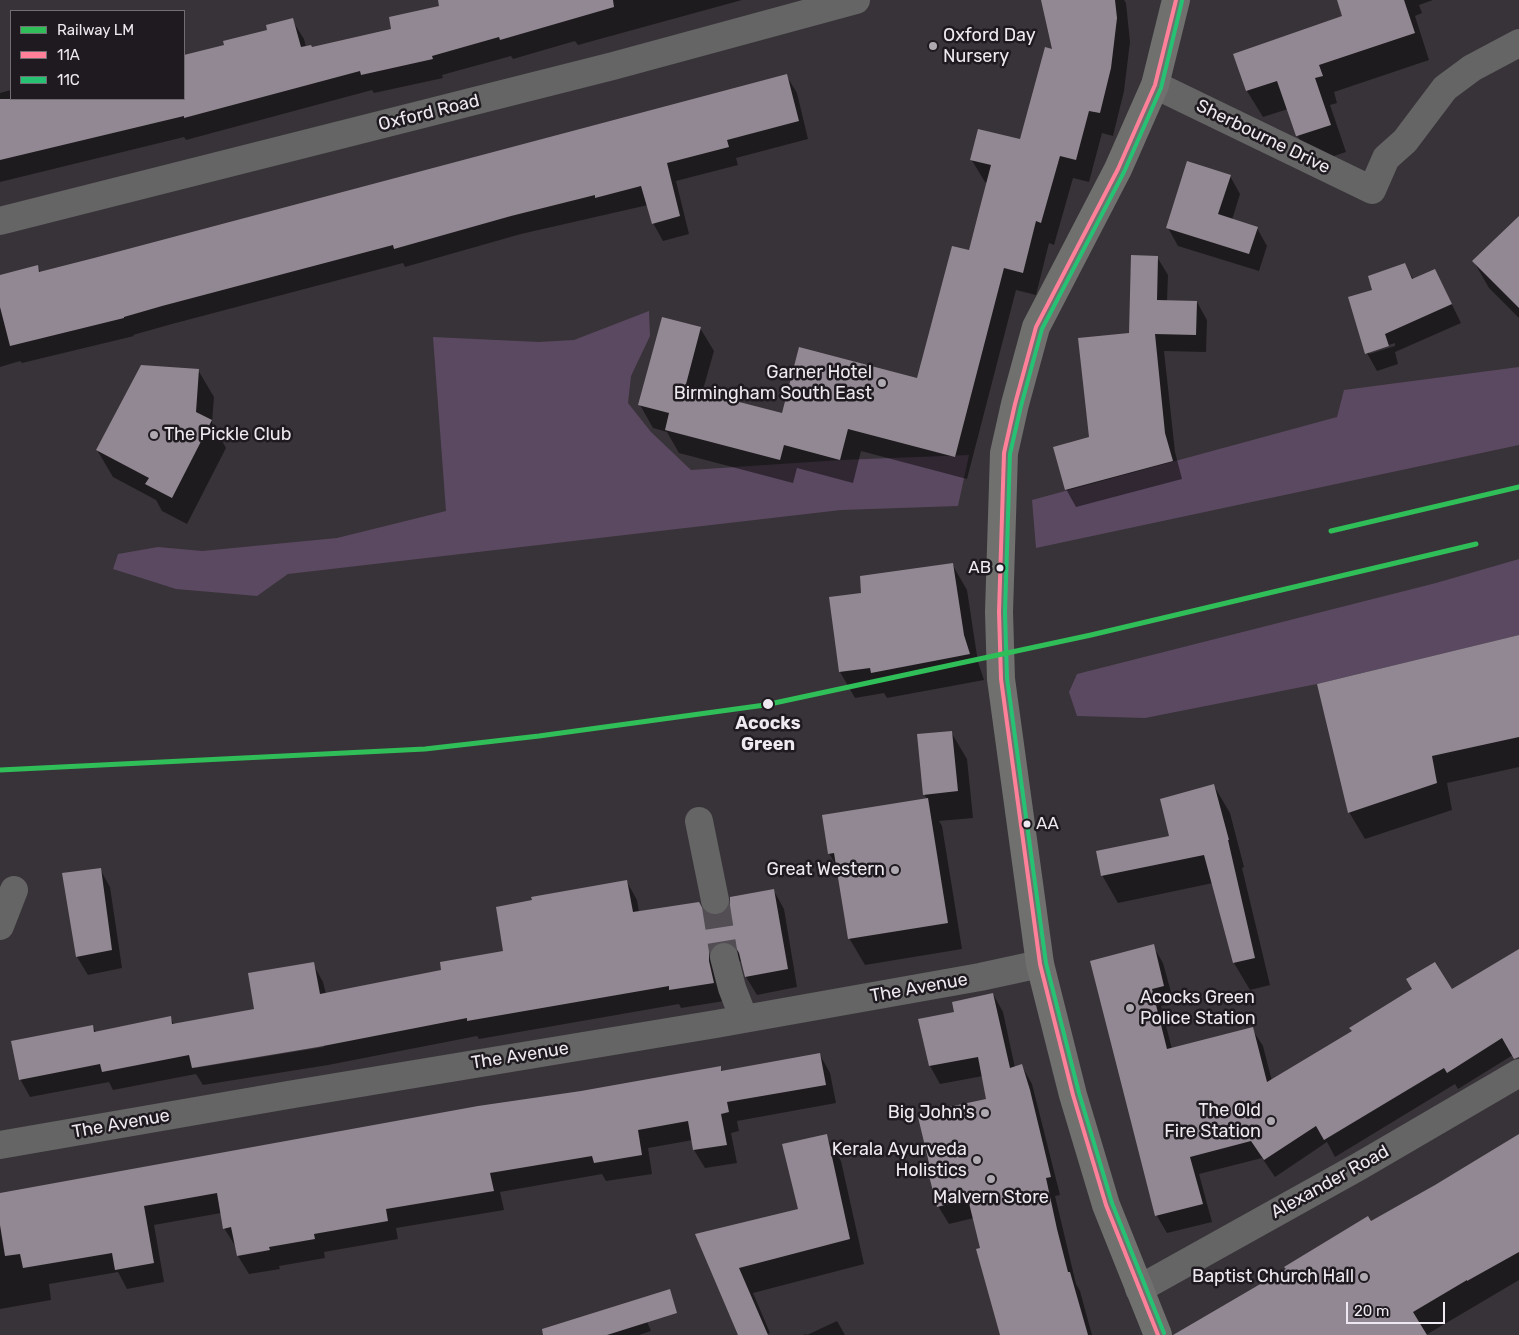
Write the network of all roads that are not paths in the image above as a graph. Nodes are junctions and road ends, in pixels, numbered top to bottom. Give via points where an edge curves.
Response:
1 (856, 0) edge
2 (1176, 0) edge
3 (1519, 43) edge
4 (1155, 86) junction
5 (0, 221) edge
6 (699, 821) dead end
7 (14, 890) dead end
8 (714, 900) tunnel mouth
9 (0, 926) edge
10 (724, 957) tunnel mouth
11 (1040, 964) junction
12 (744, 1019) junction
13 (1519, 1073) edge
14 (0, 1145) edge
15 (1139, 1289) junction
16 (1158, 1335) edge

1 - 5 street, Oxford Road via 604,69
2 - 4 main road
3 - 4 street, Sherbourne Drive via 1472,68 1445,88 1405,141 1386,158 1372,190
4 - 11 main road via 1118,169 1036,327 1004,453 999,612 1001,679
6 - 8 street
7 - 9 street
10 - 12 street
11 - 12 street, The Avenue
11 - 15 main road via 1073,1095 1106,1205
12 - 14 street, The Avenue
13 - 15 street, Alexander Road
15 - 16 main road

